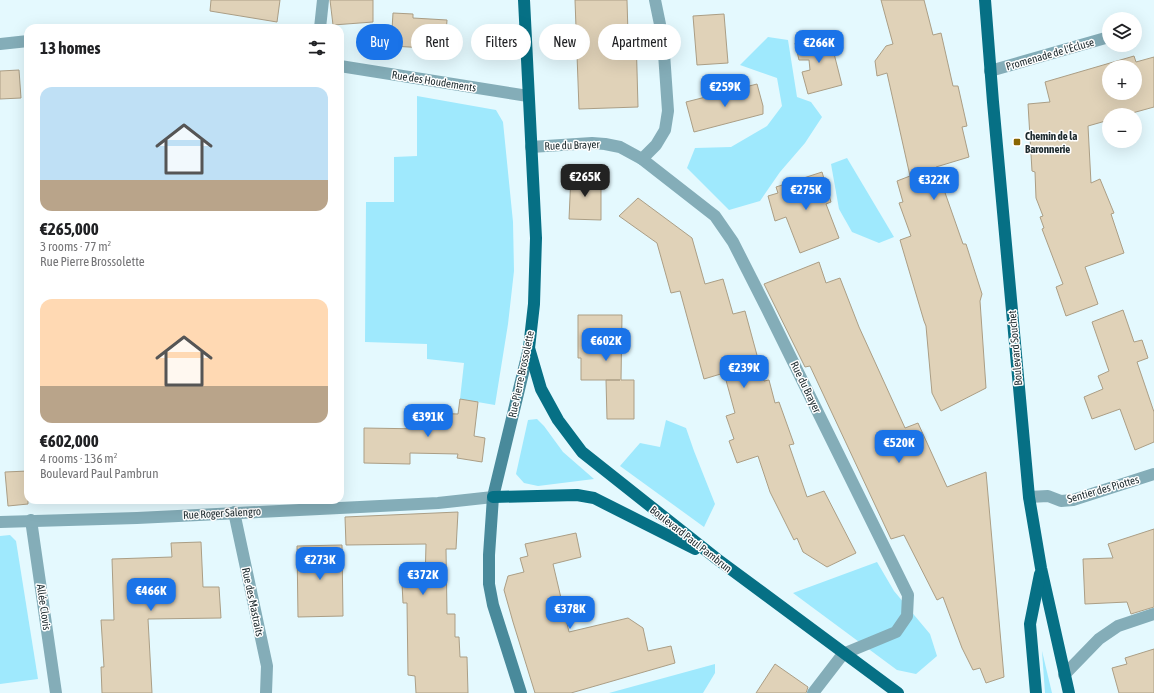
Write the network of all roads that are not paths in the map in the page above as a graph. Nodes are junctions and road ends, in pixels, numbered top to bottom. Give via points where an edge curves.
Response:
1 (323, 0) edge
2 (524, 0) edge
3 (655, 0) edge
4 (985, 0) edge
5 (320, 24) edge
6 (1102, 39) edge
7 (24, 41) edge
8 (0, 44) edge
9 (344, 67) edge
10 (990, 71) junction
11 (528, 96) junction
12 (531, 147) junction
13 (642, 159) junction
14 (529, 348) junction
15 (1154, 474) edge
16 (493, 497) junction
17 (1029, 497) junction
18 (234, 512) junction
19 (31, 520) junction
20 (0, 522) edge
21 (717, 560) junction
22 (1041, 568) junction
23 (1154, 614) edge
24 (843, 654) junction
25 (1064, 675) junction
26 (56, 693) edge
27 (266, 693) edge
28 (521, 693) edge
29 (813, 693) edge
30 (898, 693) edge
31 (1036, 693) edge
32 (1069, 693) edge

1 - 5 street
2 - 11 main road, Rue Pierre Brossolette
3 - 13 street via 663,39 668,111 665,130 656,145
4 - 10 main road, Boulevard Souchet
6 - 10 street, Promenade de l'Écluse
7 - 8 street
9 - 11 street, Rue des Houdements
10 - 17 main road, Boulevard Souchet
11 - 12 main road, Rue Pierre Brossolette
12 - 13 street, Rue du Brayer via 605,144 620,147
12 - 14 main road, Rue Pierre Brossolette via 536,238 534,304
13 - 24 street, Rue du Brayer via 715,216 733,242 908,595 907,616 896,632
14 - 16 street, Rue Pierre Brossolette
14 - 21 main road, Boulevard Paul Pambrun via 541,389 558,420 582,452
15 - 17 street, Sentier des Piottes via 1073,500 1060,501 1048,496
16 - 18 street, Rue Roger Salengro via 387,506
16 - 21 main road via 577,495 594,498
16 - 28 street, Rue Pierre Brossolette via 489,584 493,605
17 - 22 main road, Boulevard Souchet
18 - 19 street, Rue Roger Salengro via 137,518
18 - 27 street, Rue des Mastraits via 267,666
19 - 20 street, Rue Roger Salengro
19 - 26 street, Allée Clovis
21 - 24 main road, Boulevard Paul Pambrun
22 - 25 main road, Boulevard Souchet
22 - 31 main road via 1030,624
23 - 25 street via 1118,626 1099,639
24 - 29 street
24 - 30 main road, Boulevard Paul Pambrun
25 - 32 main road, Boulevard Souchet

